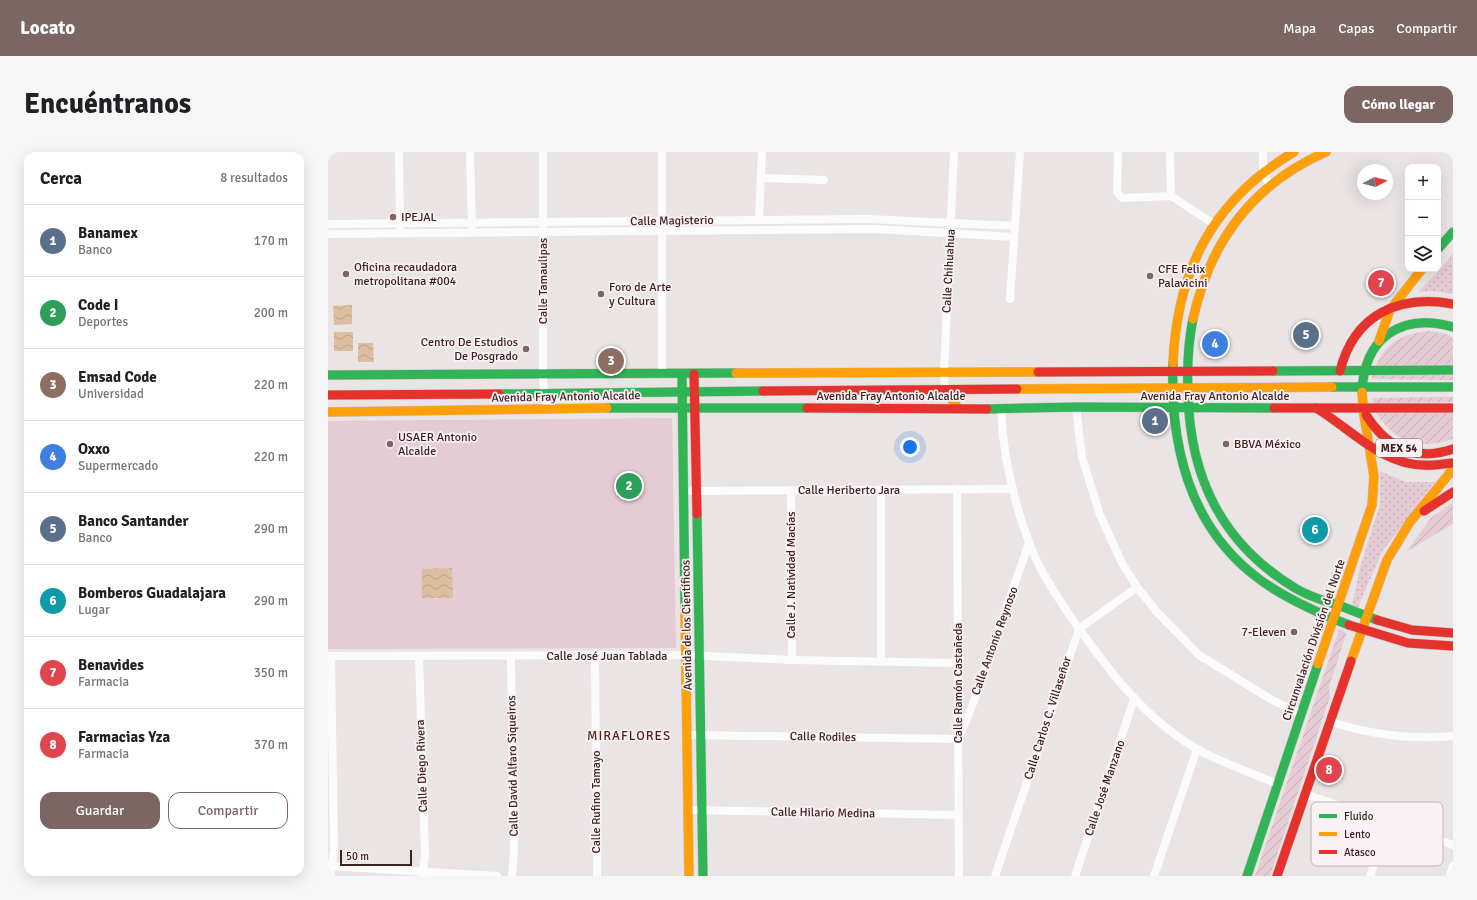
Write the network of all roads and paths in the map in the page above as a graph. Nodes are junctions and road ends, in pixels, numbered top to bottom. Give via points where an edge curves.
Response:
1 (399, 152) edge
2 (470, 152) edge
3 (543, 152) edge
4 (662, 152) edge
5 (762, 152) edge
6 (954, 152) edge
7 (1020, 152) edge
8 (1118, 152) edge
9 (1170, 152) edge
10 (1263, 152) edge
11 (1294, 152) edge
12 (1326, 152) edge
13 (1263, 172) junction
14 (761, 178) junction
15 (824, 180) dead end
16 (1270, 186) junction
17 (1171, 196) junction
18 (760, 219) junction
19 (662, 220) junction
20 (400, 223) junction
21 (472, 223) junction
22 (542, 223) junction
23 (952, 223) junction
24 (328, 224) edge
25 (1214, 224) junction
26 (1015, 226) junction
27 (662, 231) junction
28 (1453, 232) edge
29 (472, 233) junction
30 (542, 233) junction
31 (951, 233) junction
32 (328, 234) edge
33 (400, 234) junction
34 (1014, 237) junction
35 (1441, 246) edge
36 (1420, 272) edge
37 (1010, 299) dead end
38 (1453, 304) edge
39 (1390, 310) junction
40 (1453, 327) edge
41 (1379, 342) junction
42 (1363, 370) junction
43 (1453, 370) edge
44 (1340, 371) junction
45 (1173, 372) junction
46 (1188, 372) junction
47 (944, 373) junction
48 (662, 374) junction
49 (682, 374) junction
50 (694, 374) junction
51 (328, 375) edge
52 (543, 375) junction
53 (1453, 387) edge
54 (1173, 388) junction
55 (1188, 388) junction
56 (1360, 388) junction
57 (945, 390) junction
58 (682, 391) junction
59 (695, 391) junction
60 (544, 394) junction
61 (328, 395) edge
62 (683, 407) junction
63 (695, 407) junction
64 (1076, 407) junction
65 (958, 408) junction
66 (1173, 408) junction
67 (1189, 408) junction
68 (1316, 408) junction
69 (1362, 408) junction
70 (1453, 408) edge
71 (548, 409) junction
72 (1001, 409) junction
73 (328, 412) edge
74 (1368, 443) junction
75 (1453, 449) edge
76 (1453, 463) edge
77 (1453, 469) edge
78 (957, 489) junction
79 (1014, 489) junction
80 (696, 490) junction
81 (791, 490) junction
82 (881, 490) junction
83 (684, 491) junction
84 (1453, 492) edge
85 (1414, 517) junction
86 (1029, 543) junction
87 (1137, 587) junction
88 (1338, 606) junction
89 (1367, 616) junction
90 (1334, 619) junction
91 (1079, 629) junction
92 (1362, 630) junction
93 (1453, 633) edge
94 (1453, 646) edge
95 (330, 656) edge
96 (419, 656) junction
97 (511, 656) junction
98 (595, 656) junction
99 (686, 656) junction
100 (700, 656) junction
101 (792, 660) junction
102 (881, 662) junction
103 (958, 663) junction
104 (1134, 699) junction
105 (1302, 714) junction
106 (1329, 721) junction
107 (687, 735) junction
108 (701, 735) junction
109 (1453, 736) edge
110 (958, 739) junction
111 (1197, 749) junction
112 (1277, 784) junction
113 (1305, 794) junction
114 (1328, 802) edge
115 (688, 810) junction
116 (702, 811) junction
117 (958, 815) junction
118 (1443, 842) edge
119 (1453, 845) edge
120 (330, 866) edge
121 (1374, 866) edge
122 (1453, 866) edge
123 (422, 874) edge
124 (330, 876) edge
125 (497, 876) edge
126 (512, 876) edge
127 (597, 876) edge
128 (689, 876) edge
129 (703, 876) edge
130 (959, 876) edge
131 (995, 876) edge
132 (1075, 876) edge
133 (1154, 876) edge
134 (1247, 876) edge
135 (1277, 876) edge
136 (1370, 876) edge
137 (1450, 876) edge

1 - 20 street
2 - 21 street
3 - 22 street, Calle Tamaulipas
4 - 19 street
5 - 14 street
6 - 23 street, Calle Chihuahua
7 - 26 street
8 - 17 street via 1119,196
9 - 17 street
10 - 13 street
11 - 13 street
12 - 16 street via 1309,158 1285,172
13 - 16 street
13 - 25 street via 1233,200
14 - 15 street
14 - 18 street
16 - 46 street via 1242,213 1223,240 1205,276 1194,312
17 - 25 street
18 - 19 street, Calle Magisterio
18 - 23 street, Calle Magisterio via 868,219
19 - 22 street, Calle Magisterio
19 - 27 street
20 - 21 street, Calle Magisterio
20 - 24 street, Calle Magisterio
20 - 33 street
21 - 22 street, Calle Magisterio
21 - 29 street
22 - 30 street, Calle Tamaulipas
23 - 26 street, Calle Magisterio
23 - 31 street, Calle Chihuahua
25 - 45 street via 1185,288 1177,320
26 - 34 street
27 - 30 street, Calle Magisterio
27 - 31 street, Calle Magisterio via 876,229
27 - 48 street
28 - 35 street
29 - 30 street, Calle Magisterio
29 - 33 street, Calle Magisterio
30 - 52 street, Calle Tamaulipas
31 - 34 street, Calle Magisterio
31 - 47 street, Calle Chihuahua
32 - 33 street, Calle Magisterio
34 - 37 street
36 - 39 street, Circunvalación División del Norte / MEX 54
38 - 39 street via 1439,301 1419,302
39 - 41 street, Circunvalación División del Norte / MEX 54
39 - 44 street via 1373,318 1358,330 1348,347
40 - 41 street, Circunvalación División del Norte / MEX 54 via 1425,321 1409,324 1396,329
41 - 42 street, Circunvalación División del Norte / MEX 54 via 1370,353
42 - 43 street, Avenida Fray Antonio Alcalde
42 - 44 street, Avenida Fray Antonio Alcalde
42 - 56 street, Circunvalación División del Norte / MEX 54
44 - 46 street, Avenida Fray Antonio Alcalde
45 - 46 street, Avenida Fray Antonio Alcalde
45 - 47 street, Avenida Fray Antonio Alcalde
45 - 54 street
46 - 55 street
47 - 50 street, Avenida Fray Antonio Alcalde
47 - 57 street, Calle Chihuahua
48 - 49 street, Avenida Fray Antonio Alcalde
48 - 52 street, Avenida Fray Antonio Alcalde
49 - 50 street, Avenida Fray Antonio Alcalde
49 - 58 street, Avenida de los Científicos
50 - 59 street, Avenida de los Científicos
51 - 52 street, Avenida Fray Antonio Alcalde
52 - 60 street, Calle Tamaulipas
53 - 56 street, Avenida Fray Antonio Alcalde
54 - 55 street, Avenida Fray Antonio Alcalde
54 - 57 street, Avenida Fray Antonio Alcalde
54 - 66 street
55 - 56 street, Avenida Fray Antonio Alcalde
55 - 67 street
56 - 69 street, Circunvalación División del Norte / MEX 54
57 - 59 street, Avenida Fray Antonio Alcalde
57 - 65 street
58 - 59 street, Avenida Fray Antonio Alcalde
58 - 60 street, Avenida Fray Antonio Alcalde
58 - 62 street, Avenida de los Científicos
59 - 63 street, Avenida de los Científicos
60 - 61 street, Avenida Fray Antonio Alcalde
60 - 71 street, Calle Tamaulipas
62 - 63 street, Avenida Fray Antonio Alcalde
62 - 71 street, Avenida Fray Antonio Alcalde
62 - 83 street, Avenida de los Científicos
63 - 65 street, Avenida Fray Antonio Alcalde
63 - 80 street, Avenida de los Científicos
64 - 66 street, Avenida Fray Antonio Alcalde
64 - 72 street, Avenida Fray Antonio Alcalde
64 - 87 street via 1082,456 1100,515 1122,563
65 - 72 street, Avenida Fray Antonio Alcalde
66 - 67 street, Avenida Fray Antonio Alcalde
66 - 90 street via 1179,450 1189,486 1204,518 1223,545 1245,569 1273,590
67 - 68 street, Avenida Fray Antonio Alcalde
67 - 88 street via 1193,449 1203,483 1218,512 1239,541 1270,571 1298,590
68 - 69 street, Avenida Fray Antonio Alcalde
68 - 74 street
69 - 70 street, Avenida Fray Antonio Alcalde
69 - 74 street, Circunvalación División del Norte
69 - 75 street, Circunvalación División del Norte / MEX 54 via 1378,434 1392,445 1418,454 1433,454
71 - 73 street, Avenida Fray Antonio Alcalde
72 - 79 street via 1003,438
74 - 76 street via 1406,463 1431,466
74 - 88 street, Circunvalación División del Norte via 1374,473 1372,505
77 - 85 street
78 - 79 street, Calle Heriberto Jara
78 - 82 street, Calle Heriberto Jara
78 - 103 street, Calle Ramón Castañeda
79 - 86 street
80 - 81 street, Calle Heriberto Jara
80 - 83 street, Calle Heriberto Jara
80 - 100 street, Avenida de los Científicos
81 - 82 street, Calle Heriberto Jara
81 - 101 street, Calle J. Natividad Macías
82 - 102 street
83 - 99 street, Avenida de los Científicos
84 - 85 street
85 - 89 street via 1387,560
86 - 91 street via 1044,574
86 - 110 street, Calle Antonio Reynoso via 971,709
87 - 91 street
87 - 105 street via 1156,611 1199,655 1266,696
88 - 89 street
88 - 90 street, Circunvalación División del Norte
89 - 92 street
89 - 93 street via 1423,632
90 - 92 street
90 - 105 street, Circunvalación División del Norte
91 - 104 street via 1096,654
91 - 131 street, Calle Carlos C. Villaseñor
92 - 94 street via 1400,642
92 - 106 street
95 - 96 street, Calle José Juan Tablada
95 - 120 street via 334,852
96 - 97 street, Calle José Juan Tablada
96 - 123 street, Calle Diego Rivera via 425,856
97 - 98 street, Calle José Juan Tablada
97 - 126 street, Calle David Alfaro Siqueiros via 514,852
98 - 99 street, Calle José Juan Tablada
98 - 127 street, Calle Rufino Tamayo
99 - 100 street, Calle José Juan Tablada
99 - 107 street, Avenida de los Científicos
100 - 101 street, Calle José Juan Tablada
100 - 108 street, Avenida de los Científicos
101 - 102 street, Calle José Juan Tablada
102 - 103 street, Calle José Juan Tablada
103 - 110 street, Calle Ramón Castañeda
104 - 111 street
104 - 132 street, Calle José Manzano
105 - 112 street, Circunvalación División del Norte
106 - 109 street via 1362,731 1384,734
106 - 113 street
107 - 108 street, Calle Rodiles
107 - 115 street, Avenida de los Científicos
108 - 110 street, Calle Rodiles
108 - 116 street, Avenida de los Científicos
110 - 117 street, Calle Ramón Castañeda
111 - 112 street
111 - 133 street
112 - 134 street, Circunvalación División del Norte
113 - 114 street
113 - 135 street
115 - 116 street, Calle Hilario Medina
115 - 128 street, Avenida de los Científicos
116 - 117 street, Calle Hilario Medina
116 - 129 street, Avenida de los Científicos
117 - 130 street, Calle Ramón Castañeda
118 - 119 street
120 - 123 street
120 - 124 street
121 - 136 street
122 - 137 street
123 - 125 street

